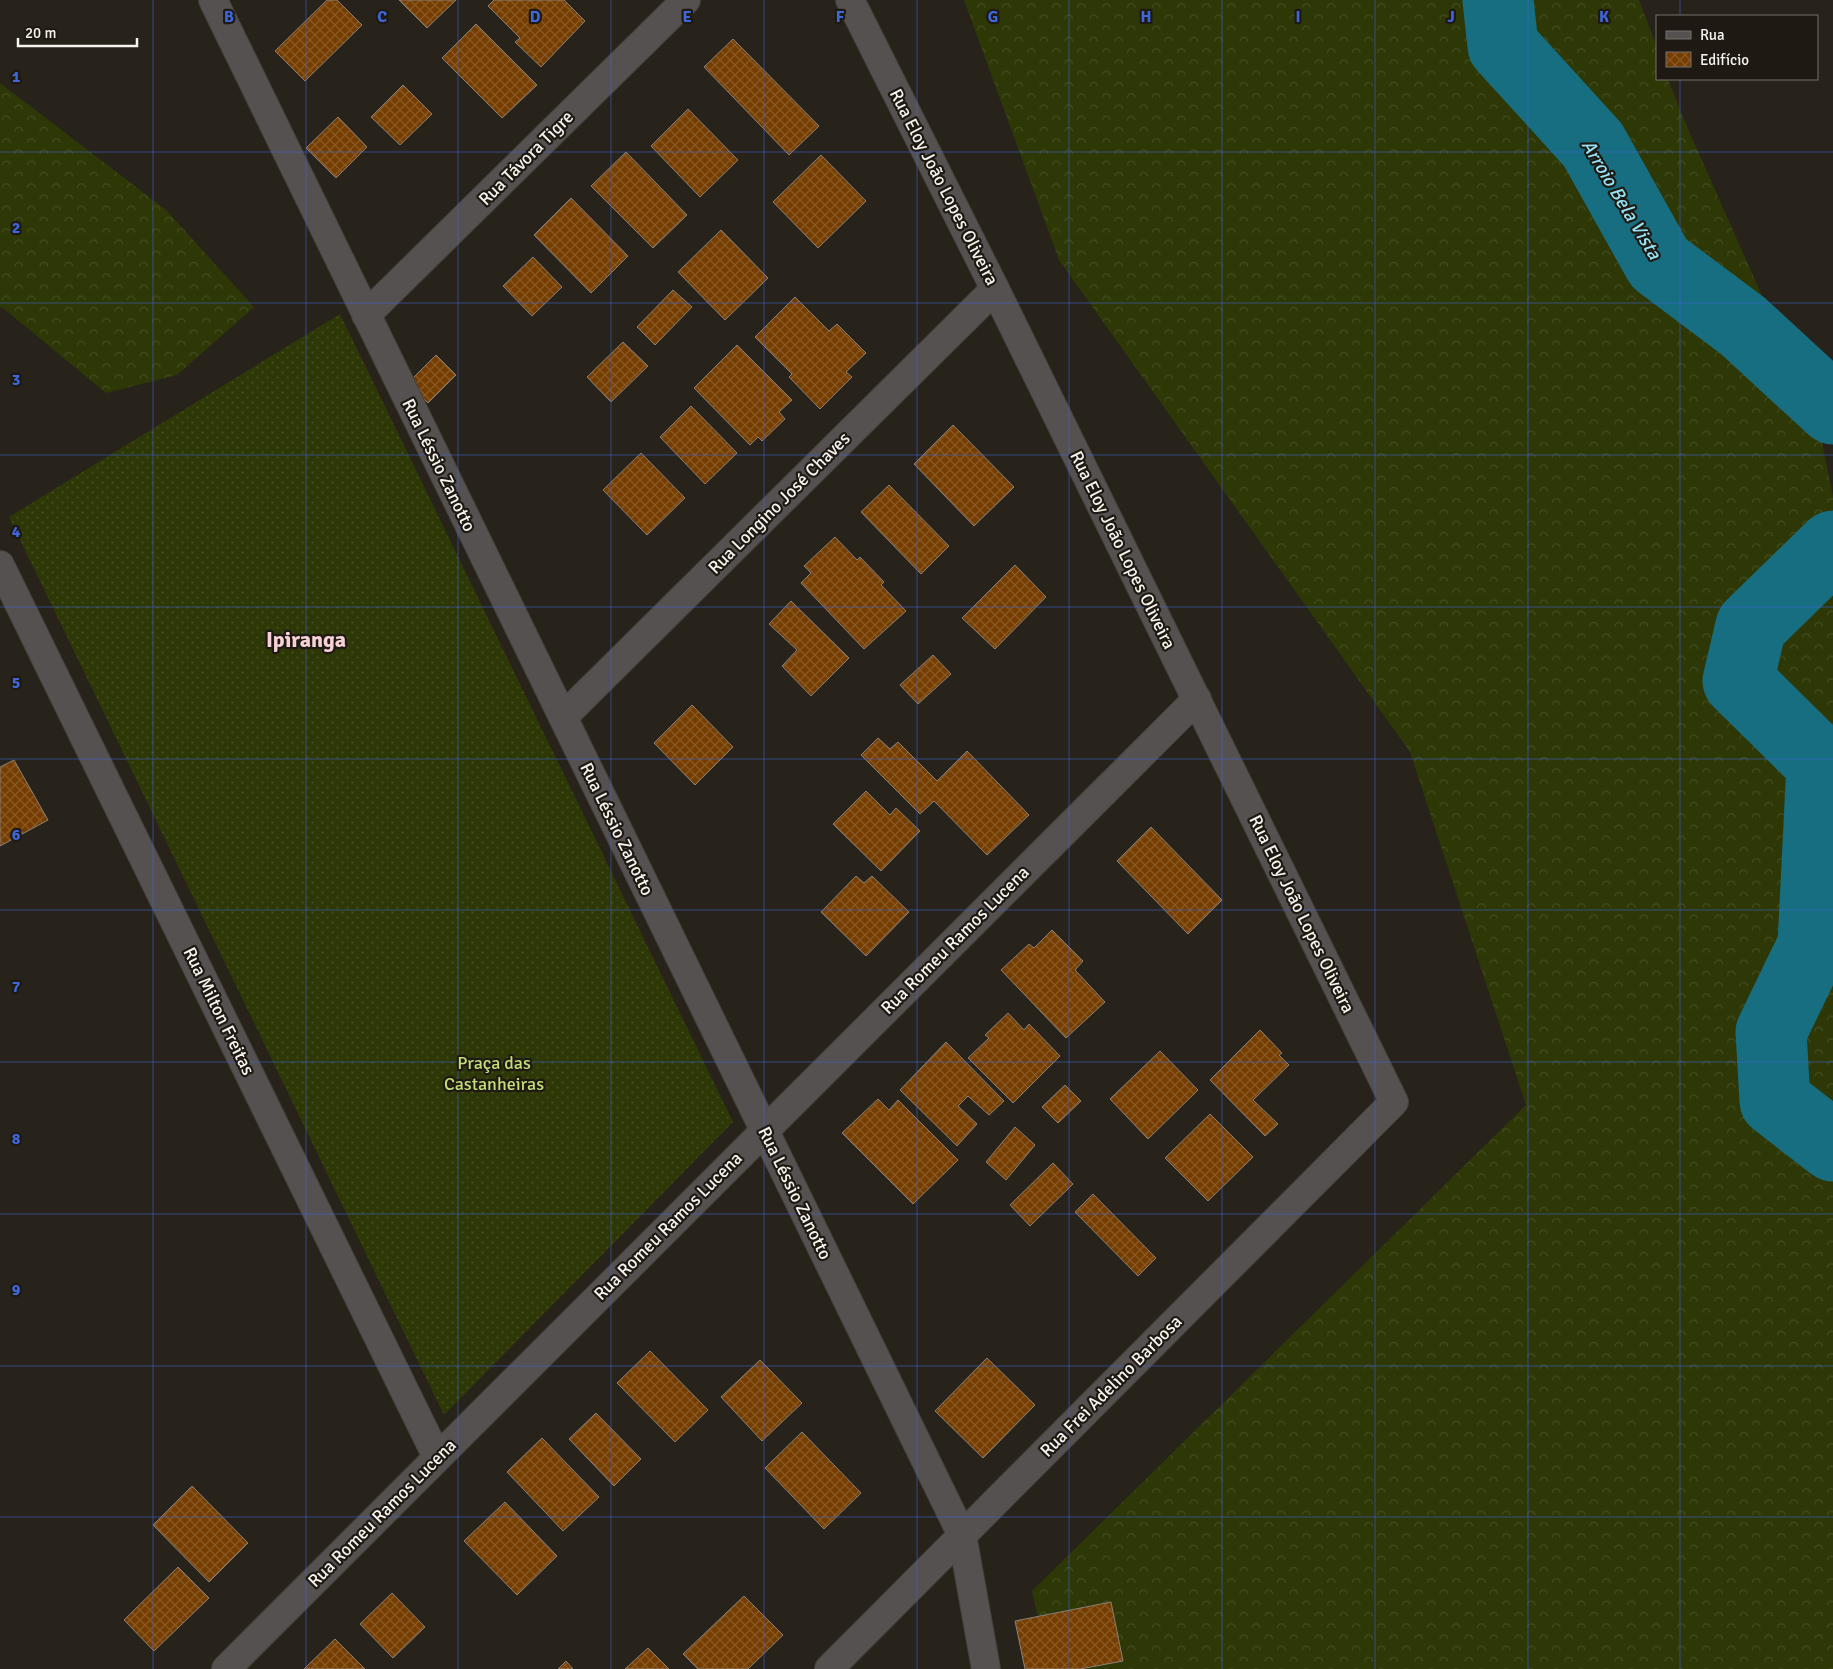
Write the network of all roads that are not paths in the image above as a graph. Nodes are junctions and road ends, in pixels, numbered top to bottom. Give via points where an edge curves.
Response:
1 (212, 0) edge
2 (686, 0) edge
3 (850, 0) edge
4 (995, 289) junction
5 (366, 315) junction
6 (0, 565) edge
7 (1197, 700) junction
8 (563, 717) junction
9 (1394, 1102) joint
10 (764, 1130) junction
11 (438, 1457) junction
12 (962, 1535) junction
13 (226, 1669) edge
14 (828, 1669) edge
15 (986, 1669) edge

1 - 5 street, Rua Léssio Zanotto
2 - 5 street, Rua Távora Tigre
3 - 4 street, Rua Eloy João Lopes Oliveira
4 - 7 street, Rua Eloy João Lopes Oliveira
4 - 8 street, Rua Longino José Chaves
5 - 8 street, Rua Léssio Zanotto
6 - 11 street, Rua Milton Freitas
7 - 9 street, Rua Eloy João Lopes Oliveira
7 - 10 street, Rua Romeu Ramos Lucena
8 - 10 street, Rua Léssio Zanotto
9 - 12 street, Rua Frei Adelino Barbosa
10 - 11 street, Rua Romeu Ramos Lucena
10 - 12 street, Rua Léssio Zanotto
11 - 13 street, Rua Romeu Ramos Lucena
12 - 14 street, Rua Frei Adelino Barbosa
12 - 15 street, Rua Léssio Zanotto

